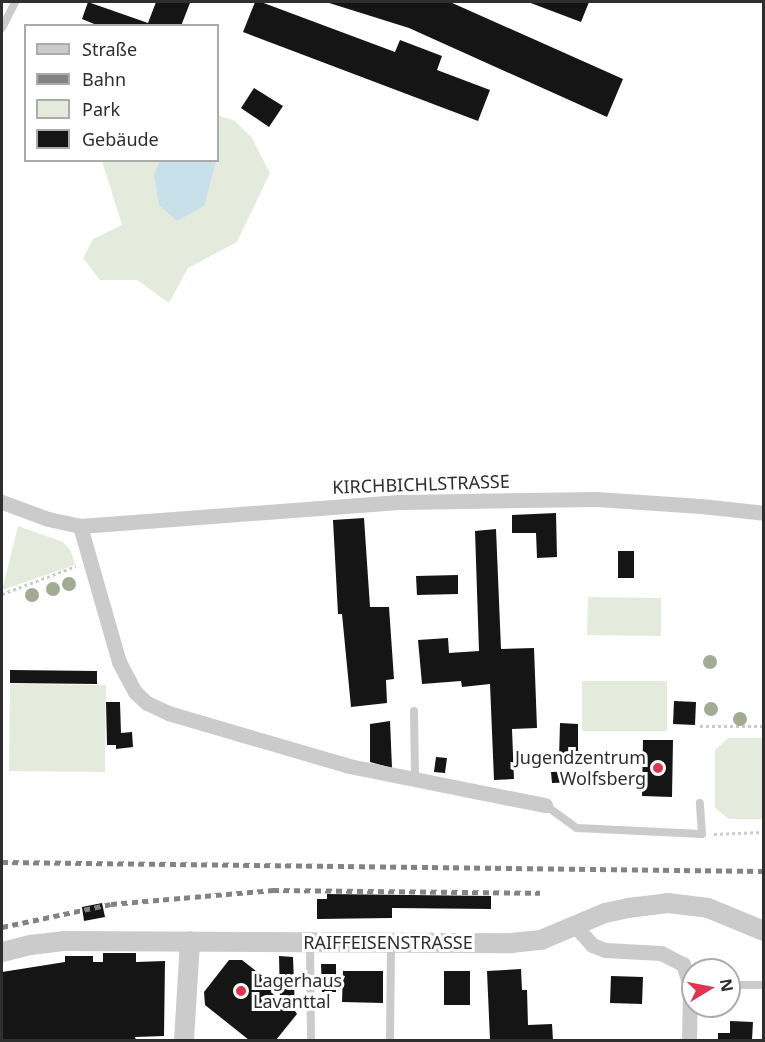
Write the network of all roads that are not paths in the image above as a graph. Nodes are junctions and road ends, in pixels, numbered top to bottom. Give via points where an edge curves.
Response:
1 (15, 2) edge
2 (2, 28) edge
3 (2, 502) edge
4 (764, 513) edge
5 (80, 526) junction
6 (414, 711) dead end
7 (415, 778) junction
8 (700, 803) dead end
9 (545, 805) joint
10 (576, 927) junction
11 (764, 931) edge
12 (190, 941) junction
13 (310, 942) junction
14 (391, 943) junction
15 (2, 952) edge
16 (681, 964) edge
17 (741, 985) edge
18 (764, 985) edge
19 (690, 1018) edge
20 (184, 1041) edge
21 (311, 1041) edge
22 (390, 1041) edge
23 (689, 1041) edge

1 - 2 lane
3 - 5 street, KIRCHBICHLSTRASSE
4 - 5 street, KIRCHBICHLSTRASSE via 596,499 425,502
5 - 7 street via 119,662 135,692 147,703 168,713 312,755
6 - 7 lane
7 - 9 street
8 - 9 lane via 702,834 577,828
10 - 11 street, RAIFFEISENSTRASSE via 605,914 668,903 708,908
10 - 14 street, RAIFFEISENSTRASSE via 541,940 511,943
10 - 16 street via 592,945 605,950 661,953 676,958
12 - 13 street, RAIFFEISENSTRASSE
12 - 15 street, RAIFFEISENSTRASSE via 65,941
12 - 20 street
13 - 14 street, RAIFFEISENSTRASSE
13 - 21 lane
14 - 22 lane
17 - 18 lane
19 - 23 street

